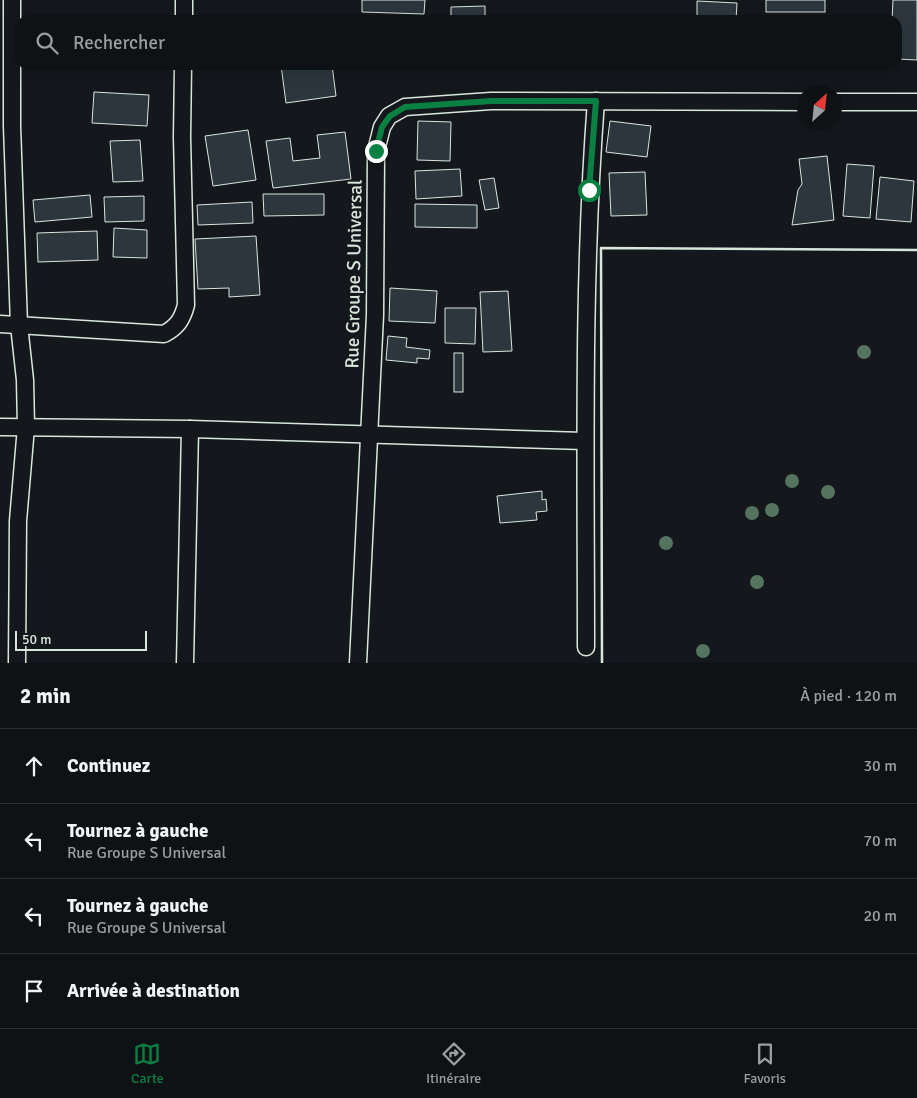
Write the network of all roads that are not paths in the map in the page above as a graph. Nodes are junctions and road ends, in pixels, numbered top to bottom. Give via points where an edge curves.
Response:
1 (12, 0) edge
2 (184, 0) edge
3 (184, 15) edge
4 (183, 70) edge
5 (596, 101) junction
6 (797, 102) edge
7 (842, 102) edge
8 (917, 102) edge
9 (6, 126) edge
10 (0, 324) edge
11 (19, 325) junction
12 (0, 427) edge
13 (26, 427) junction
14 (190, 429) junction
15 (369, 433) junction
16 (584, 441) junction
17 (586, 648) dead end
18 (17, 663) edge
19 (185, 663) edge
20 (358, 663) edge

1 - 9 street
2 - 3 street
4 - 11 street via 186,305 180,322 164,334
5 - 6 street, Rue Groupe S Universal
5 - 15 street, Rue Groupe S Universal via 491,101 405,107 386,121 376,151 375,315
5 - 16 street via 589,190
7 - 8 street
9 - 11 street
10 - 11 street
11 - 13 street
12 - 13 street
13 - 14 street
13 - 18 street via 18,521
14 - 15 street
14 - 19 street
15 - 16 street
15 - 20 street, Rue Groupe S Universal
16 - 17 street

